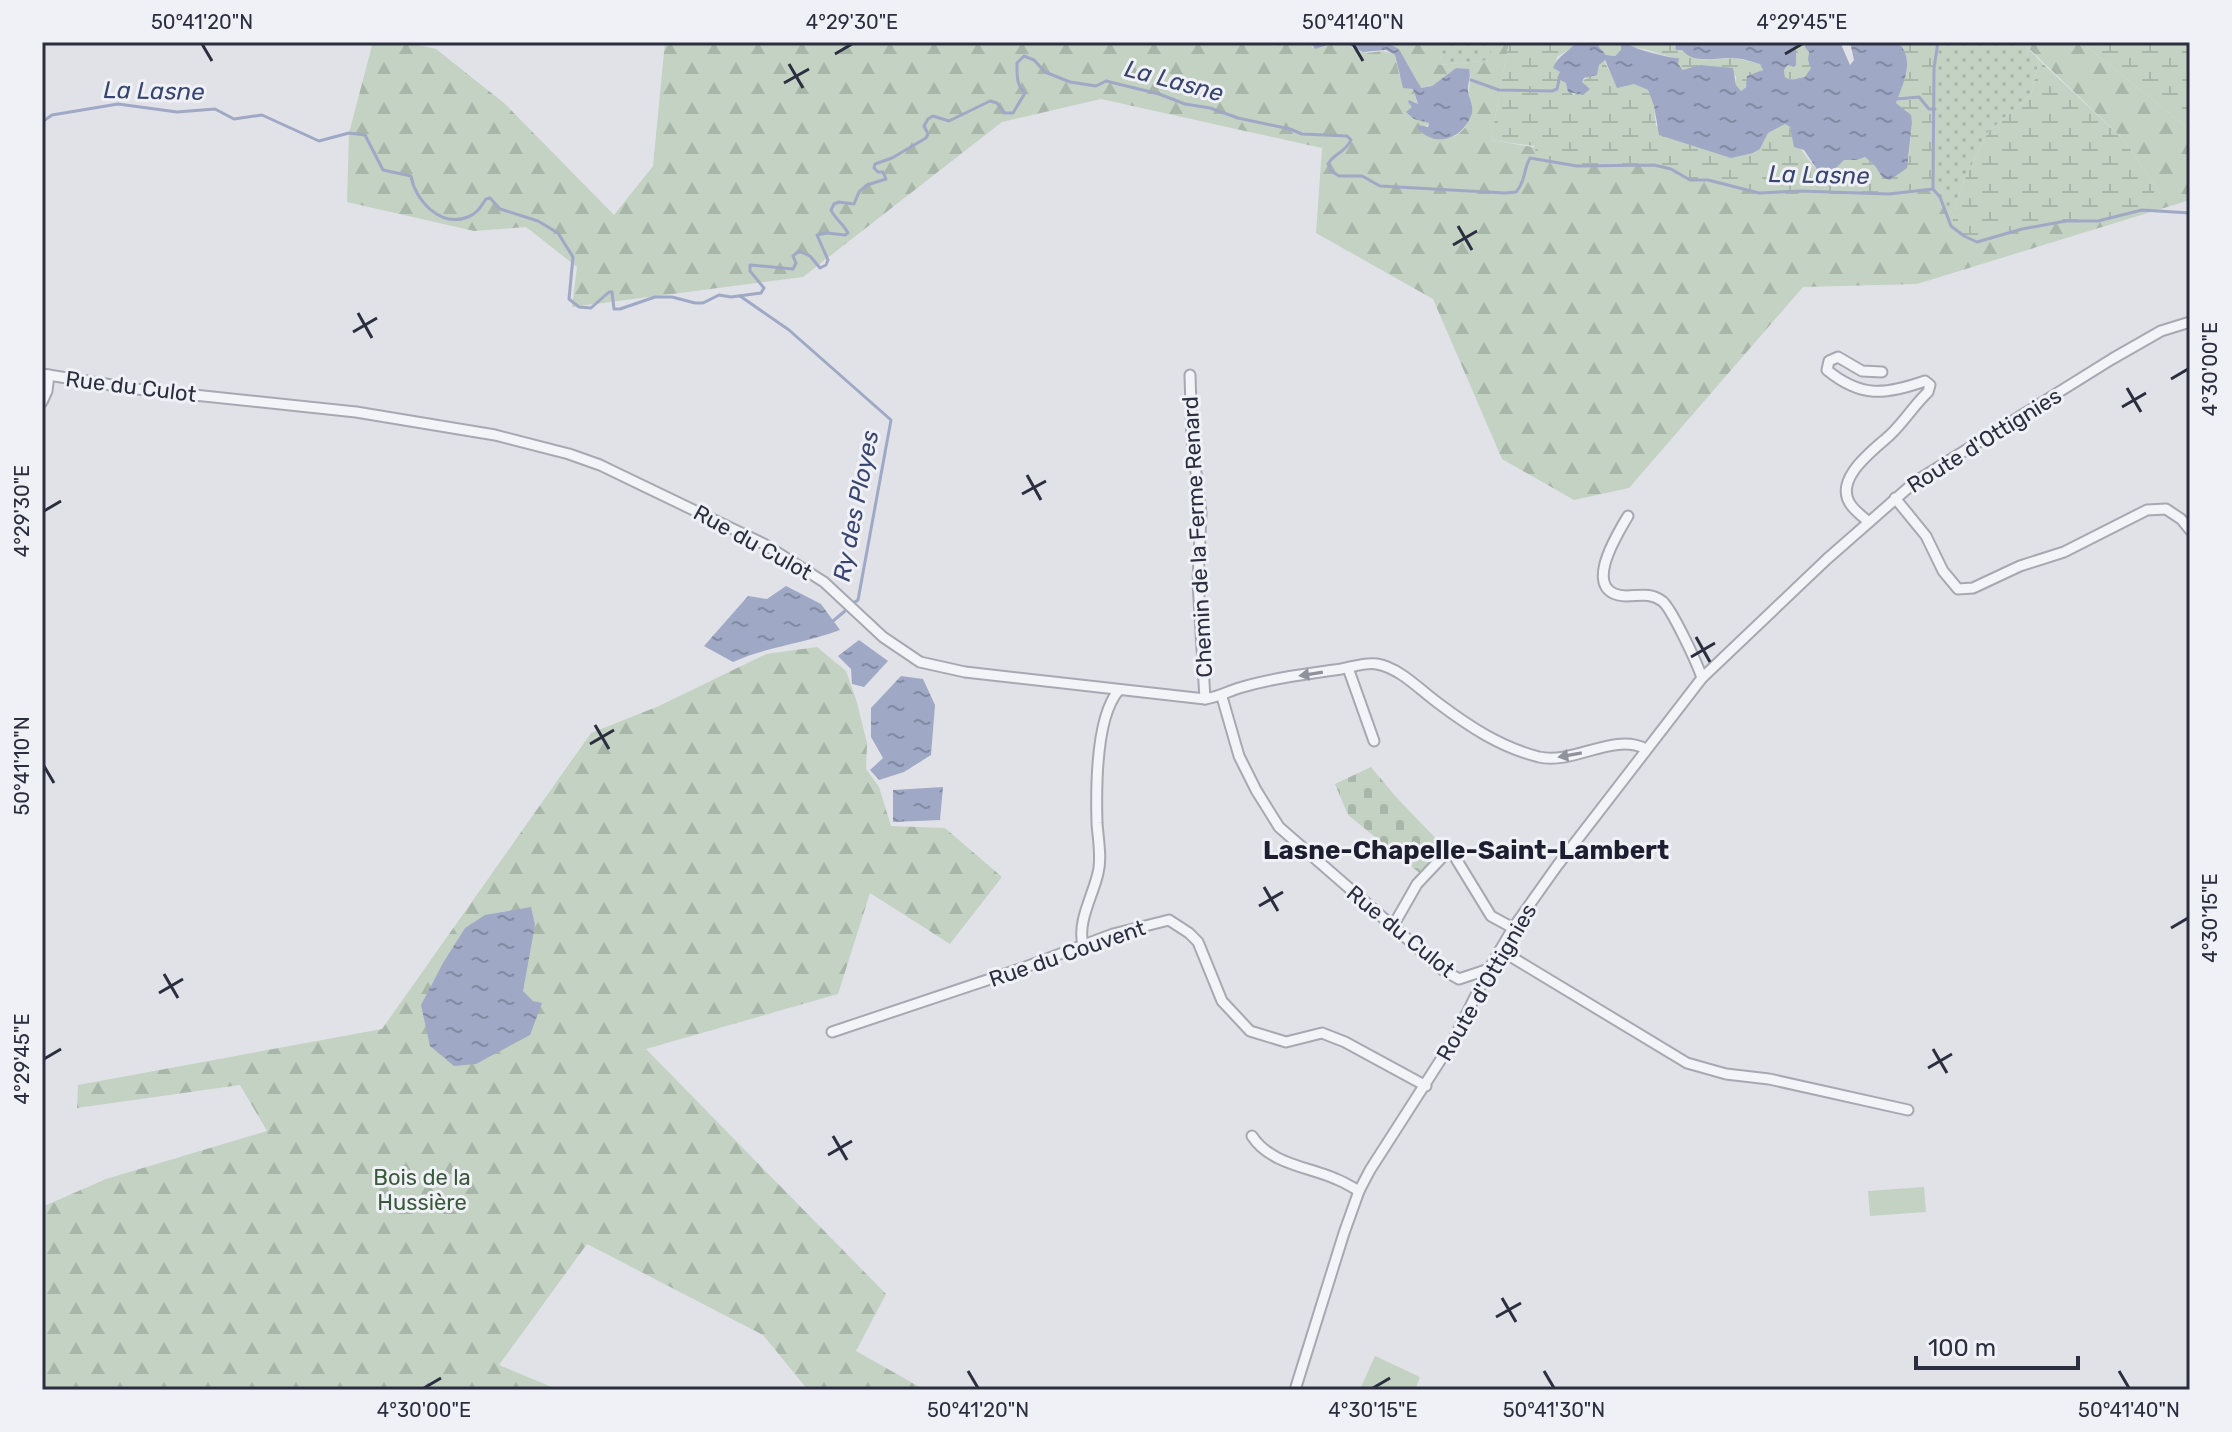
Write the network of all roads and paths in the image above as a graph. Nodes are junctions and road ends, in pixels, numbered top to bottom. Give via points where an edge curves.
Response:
1 (2190, 322) edge
2 (1882, 372) dead end
3 (45, 374) edge
4 (1190, 375) dead end
5 (42, 402) edge
6 (1895, 498) junction
7 (1628, 516) dead end
8 (1869, 522) junction
9 (2190, 530) edge
10 (1348, 668) junction
11 (1702, 678) junction
12 (1119, 690) junction
13 (1222, 697) junction
14 (1205, 699) junction
15 (1374, 741) dead end
16 (1646, 749) junction
17 (1393, 926) junction
18 (1513, 928) junction
19 (1083, 945) junction
20 (1500, 950) junction
21 (1489, 969) junction
22 (1459, 979) junction
23 (1477, 994) junction
24 (832, 1032) dead end
25 (1426, 1086) junction
26 (1908, 1110) dead end
27 (1252, 1136) dead end
28 (1359, 1191) junction
29 (1295, 1390) edge

1 - 6 street, Route d'Ottignies via 2161,331 2112,359
2 - 8 street via 1862,371 1838,357 1829,361 1827,370 1844,384 1874,391 1896,391 1925,381 1930,385 1893,433 1859,461 1850,478 1849,503
3 - 5 street, Rue du Culot
3 - 12 street, Rue du Culot via 356,412 495,435 569,454 787,556 920,662
4 - 14 street, Chemin de la Ferme Renard via 1201,513 1198,582
6 - 8 street, Route d'Ottignies
6 - 9 street via 1958,589 2064,552 2147,510 2166,509
7 - 11 street via 1602,576 1606,589 1621,596 1651,595 1666,604
8 - 11 street, Route d'Ottignies
10 -> 13 street via 1236,689
10 - 15 street
16 -> 10 street via 1616,745 1543,758 1495,743 1395,670 1375,663
11 - 16 street, Route d'Ottignies
12 - 14 street, Rue du Culot
12 - 19 street via 1104,715 1096,799 1099,871 1084,916
13 - 14 street, Rue du Culot
13 - 17 street, Rue du Culot via 1239,756 1279,827
16 - 18 street, Route d'Ottignies
17 - 18 street via 1417,884 1450,849 1491,916
17 - 22 street, Rue du Culot
18 - 20 street, Route d'Ottignies
19 - 24 street, Rue du Couvent
19 - 25 street, Rue du Couvent via 1169,920 1198,942 1222,1001 1250,1031 1286,1042 1322,1033
20 - 21 street, Route d'Ottignies
20 - 26 street via 1687,1063
21 - 22 street, Rue du Culot
21 - 23 street, Route d'Ottignies
22 - 23 street
23 - 25 street, Route d'Ottignies
25 - 28 street, Route d'Ottignies
27 - 28 street via 1286,1161
28 - 29 street, Route d'Ottignies

